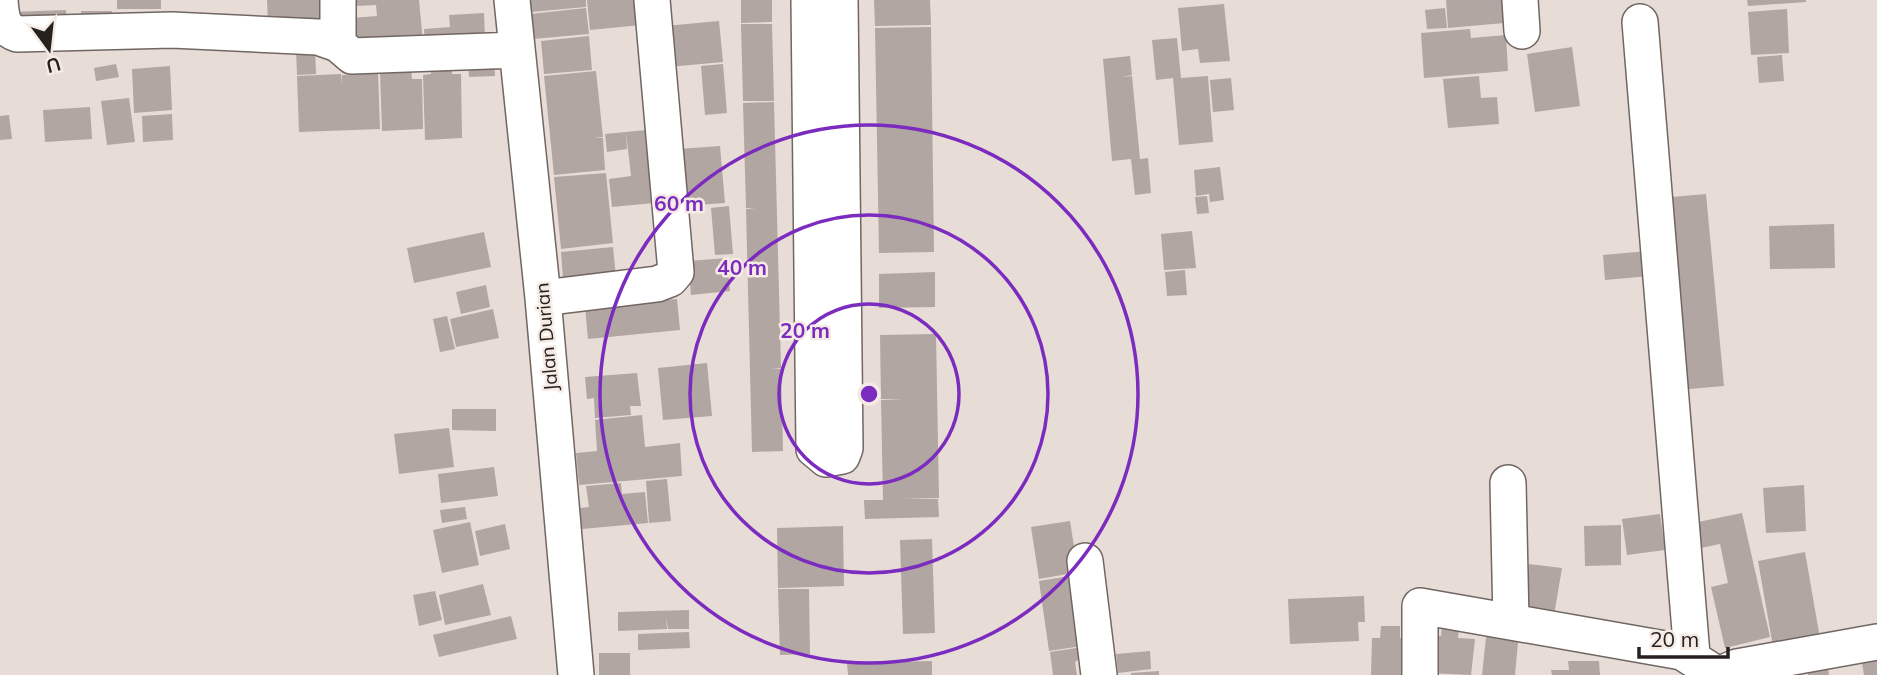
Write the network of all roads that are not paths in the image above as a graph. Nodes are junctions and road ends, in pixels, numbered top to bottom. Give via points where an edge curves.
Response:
1 (1, 0) edge
2 (338, 0) edge
3 (512, 0) edge
4 (652, 0) edge
5 (810, 0) edge
6 (841, 0) edge
7 (172, 15) edge
8 (1640, 22) dead end
9 (338, 44) junction
10 (517, 50) junction
11 (543, 298) junction
12 (1508, 483) dead end
13 (1085, 562) dead end
14 (1511, 621) junction
15 (1877, 642) edge
16 (1709, 668) edge
17 (576, 675) edge
18 (1099, 675) edge
19 (1420, 675) edge

1 - 7 street via 4,25 17,34
2 - 9 street
3 - 10 street, Jalan Durian
4 - 11 street via 676,272 657,284
5 - 6 street via 814,449 826,459 842,456 845,448
7 - 9 street
8 - 16 street
9 - 10 street via 352,56
10 - 11 street, Jalan Durian
11 - 17 street, Jalan Durian
12 - 14 street
13 - 18 street
14 - 16 street
14 - 19 street via 1420,606
15 - 16 street

